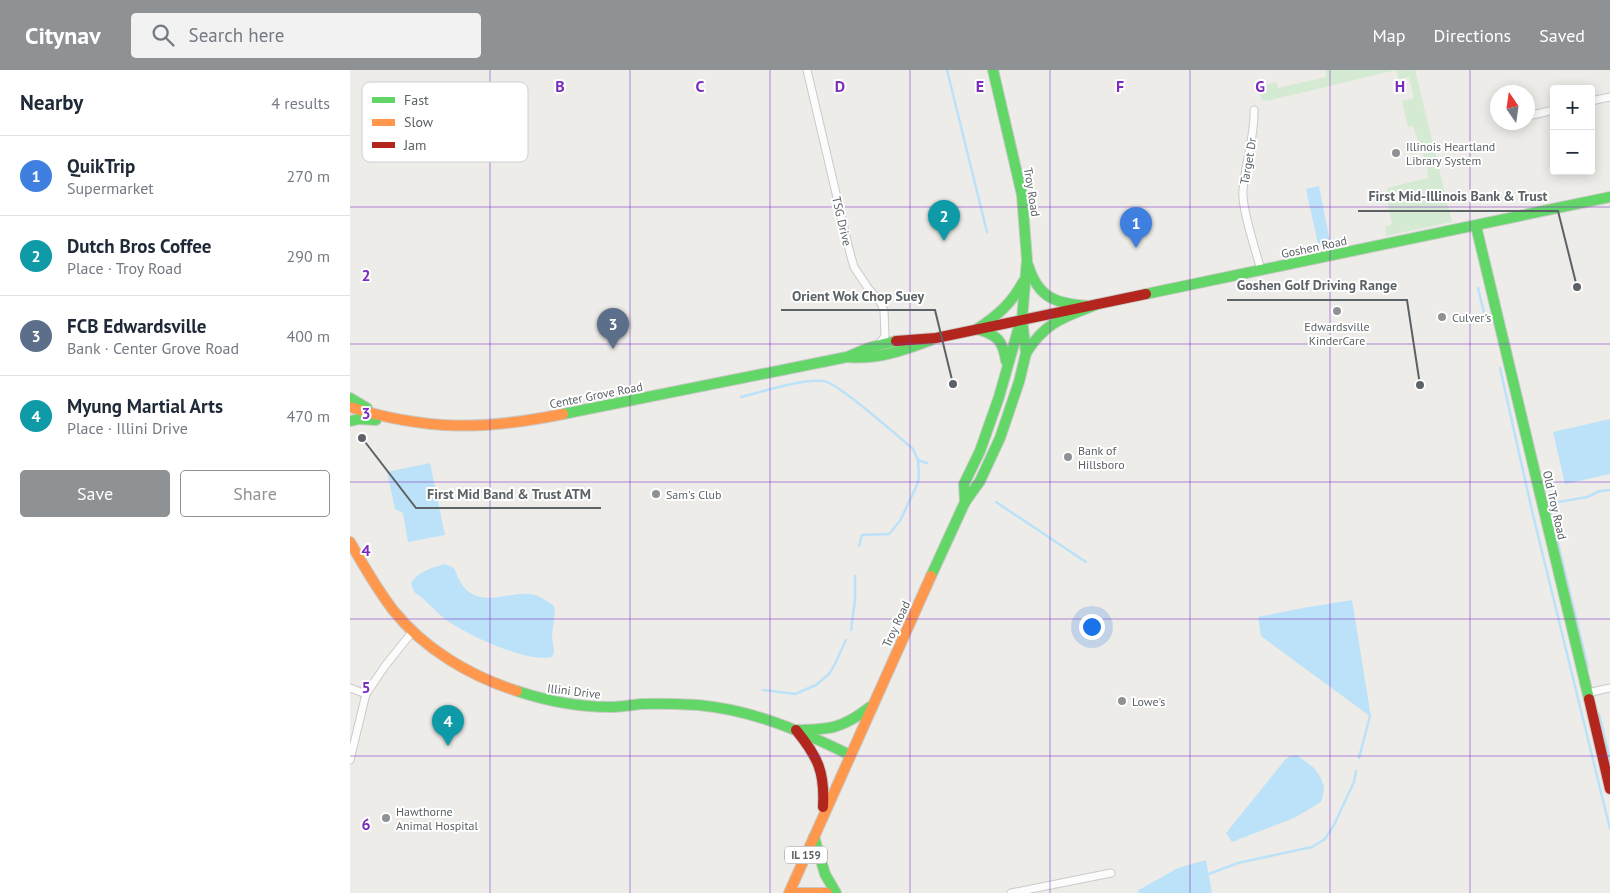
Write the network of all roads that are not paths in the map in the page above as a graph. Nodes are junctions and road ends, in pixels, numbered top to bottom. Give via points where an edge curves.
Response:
1 (808, 70) edge
2 (994, 70) edge
3 (1610, 97) edge
4 (1595, 100) edge
5 (1254, 110) dead end
6 (1550, 111) edge
7 (1535, 114) edge
8 (1610, 196) edge
9 (1476, 226) junction
10 (1027, 260) junction
11 (1261, 270) junction
12 (1026, 275) junction
13 (1095, 305) junction
14 (1022, 319) junction
15 (976, 329) junction
16 (936, 338) junction
17 (862, 350) junction
18 (1026, 353) junction
19 (847, 357) junction
20 (1007, 368) junction
21 (350, 398) edge
22 (350, 407) edge
23 (383, 417) junction
24 (395, 420) junction
25 (350, 422) edge
26 (965, 502) junction
27 (350, 542) edge
28 (413, 631) junction
29 (350, 688) edge
30 (1610, 688) edge
31 (1587, 693) junction
32 (366, 694) junction
33 (872, 706) junction
34 (796, 730) junction
35 (850, 756) junction
36 (350, 760) edge
37 (1610, 789) edge
38 (823, 816) junction
39 (814, 837) junction
40 (1111, 873) dead end
41 (789, 893) edge
42 (796, 893) edge
43 (827, 893) edge
44 (836, 893) edge
45 (1012, 893) edge

1 - 17 street, TSG Drive via 854,267 884,310 886,334 880,344
2 - 10 main road, Troy Road via 1022,195
3 - 4 street
5 - 11 street, Target Dr via 1255,124 1242,192
6 - 7 street
8 - 9 main road, Goshen Road
9 - 11 main road, Goshen Road
9 - 31 main road, Old Troy Road
10 - 12 main road, Troy Road
10 - 13 main road via 1037,286 1052,300
11 - 13 main road, Goshen Road
12 - 14 main road, Troy Road
12 - 15 main road via 1004,310
13 - 14 main road, Goshen Road
13 - 18 main road via 1047,326
14 - 15 main road, Center Grove Road
14 - 18 main road, Troy Road
14 - 20 main road, Troy Road
15 - 16 main road, Center Grove Road
15 - 20 main road via 992,334 1002,342
16 - 17 main road, Center Grove Road via 918,338
16 - 19 main road, Center Grove Road via 881,355 857,359
17 - 19 main road, Center Grove Road
18 - 26 main road, Troy Road via 1000,438 980,481
19 - 24 main road, Center Grove Road via 501,426 443,427
20 - 26 main road, Troy Road via 980,450 964,484
21 - 23 main road
22 - 23 main road, Center Grove Road
23 - 24 main road, Center Grove Road
24 - 25 main road via 358,419
26 - 33 main road, Troy Road
27 - 28 main road, Illini Drive via 367,573
28 - 32 street
28 - 34 main road, Illini Drive via 457,664 506,689 540,700 611,708 653,704 707,706 753,714
29 - 32 street
30 - 31 street
31 - 37 main road, Old Troy Road
32 - 36 street
33 - 34 main road via 840,726
33 - 35 main road, Troy Road
34 - 35 main road, Illini Drive
34 - 38 main road via 815,753 820,765
35 - 38 main road, IL 159
38 - 39 main road, IL 159
39 - 41 main road, IL 159
39 - 44 main road via 825,874
40 - 45 street
42 - 43 main road

